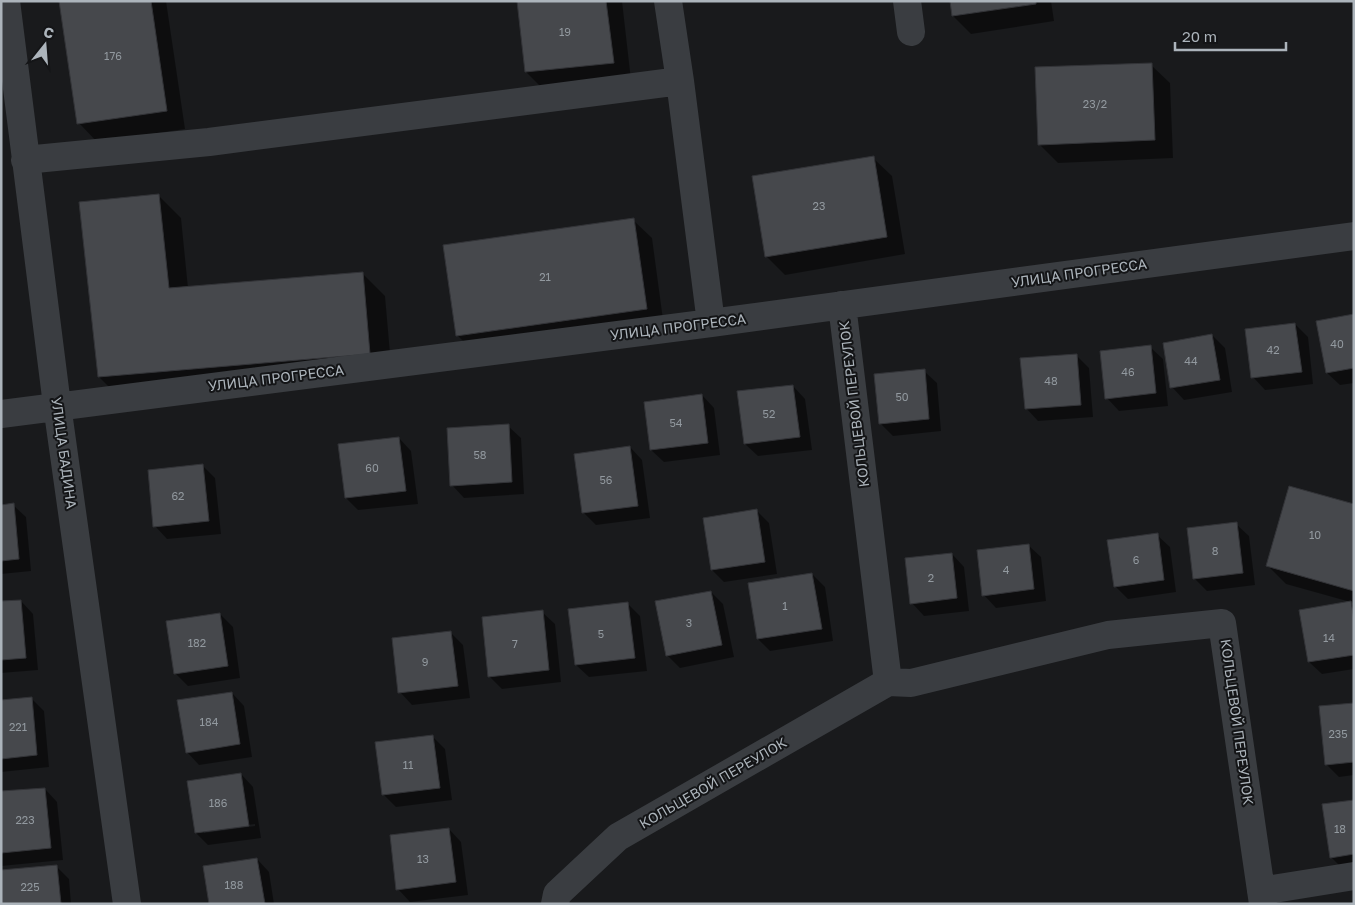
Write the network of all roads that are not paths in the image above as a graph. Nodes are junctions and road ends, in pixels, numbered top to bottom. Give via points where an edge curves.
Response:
1 (6, 1) edge
2 (668, 1) edge
3 (907, 1) edge
4 (911, 32) dead end
5 (680, 81) junction
6 (25, 160) junction
7 (1354, 236) edge
8 (842, 305) junction
9 (711, 323) junction
10 (57, 405) junction
11 (1, 414) edge
12 (888, 682) junction
13 (1354, 876) edge
14 (1262, 897) edge
15 (127, 904) edge
16 (555, 904) edge

1 - 6 street, УЛИЦА БАДИНА
2 - 5 street
3 - 4 street
5 - 6 street via 210,142
5 - 9 street
6 - 10 street, УЛИЦА БАДИНА
7 - 8 street, УЛИЦА ПРОГРЕССА
8 - 9 street, УЛИЦА ПРОГРЕССА
8 - 12 street, КОЛЬЦЕВОЙ ПЕРЕУЛОК
9 - 10 street, УЛИЦА ПРОГРЕССА
10 - 11 street, УЛИЦА ПРОГРЕССА
10 - 15 street, УЛИЦА БАДИНА
12 - 14 street, КОЛЬЦЕВОЙ ПЕРЕУЛОК via 911,683 1108,635 1222,623
12 - 16 street, КОЛЬЦЕВОЙ ПЕРЕУЛОК via 618,837 557,894
13 - 14 street, КОЛЬЦЕВОЙ ПЕРЕУЛОК

